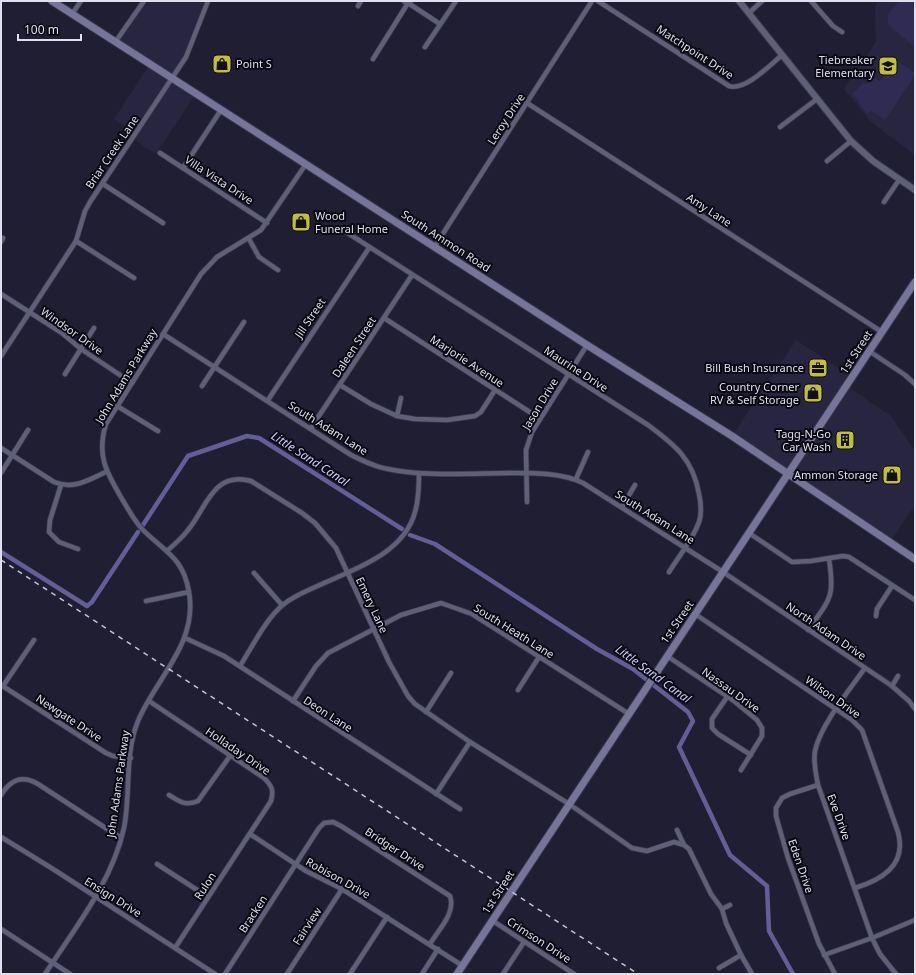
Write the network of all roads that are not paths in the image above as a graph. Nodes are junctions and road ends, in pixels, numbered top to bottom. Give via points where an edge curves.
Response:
1 (52, 1) edge
2 (81, 1) edge
3 (144, 1) edge
4 (208, 1) edge
5 (361, 1) edge
6 (456, 1) edge
7 (592, 1) edge
8 (598, 1) edge
9 (739, 1) edge
10 (762, 1) edge
11 (811, 1) edge
12 (408, 2) edge
13 (358, 6) dead end
14 (749, 13) junction
15 (72, 14) junction
16 (440, 24) junction
17 (842, 32) dead end
18 (116, 41) junction
19 (425, 47) dead end
20 (782, 55) junction
21 (373, 59) dead end
22 (173, 78) junction
23 (817, 99) junction
24 (527, 103) junction
25 (221, 110) junction
26 (780, 126) dead end
27 (851, 141) junction
28 (160, 153) dead end
29 (827, 161) dead end
30 (306, 164) junction
31 (183, 168) junction
32 (899, 180) junction
33 (103, 184) junction
34 (915, 190) edge
35 (884, 202) dead end
36 (163, 223) dead end
37 (267, 223) junction
38 (346, 232) dead end
39 (249, 240) junction
40 (76, 241) junction
41 (435, 246) junction
42 (369, 248) junction
43 (278, 270) dead end
44 (412, 275) junction
45 (134, 278) dead end
46 (914, 285) edge
47 (1, 294) edge
48 (29, 312) junction
49 (384, 318) junction
50 (244, 322) dead end
51 (94, 328) dead end
52 (882, 332) junction
53 (164, 334) junction
54 (587, 345) junction
55 (81, 349) junction
56 (869, 351) junction
57 (1, 356) edge
58 (215, 367) junction
59 (65, 374) dead end
60 (568, 375) junction
61 (132, 383) junction
62 (915, 384) edge
63 (340, 385) junction
64 (202, 386) dead end
65 (495, 390) junction
66 (401, 398) dead end
67 (268, 400) junction
68 (117, 406) junction
69 (397, 416) junction
70 (540, 418) junction
71 (311, 428) junction
72 (28, 430) dead end
73 (158, 431) dead end
74 (1, 448) edge
75 (588, 452) dead end
76 (12, 455) junction
77 (106, 472) junction
78 (1, 473) edge
79 (419, 473) junction
80 (526, 473) junction
81 (788, 473) junction
82 (576, 479) junction
83 (61, 485) junction
84 (635, 485) dead end
85 (527, 502) dead end
86 (622, 507) junction
87 (749, 533) junction
88 (685, 547) junction
89 (78, 549) dead end
90 (168, 550) junction
91 (829, 559) junction
92 (915, 559) edge
93 (348, 572) junction
94 (669, 572) dead end
95 (723, 572) junction
96 (254, 573) dead end
97 (892, 586) junction
98 (189, 592) junction
99 (915, 600) edge
100 (146, 601) dead end
101 (282, 605) junction
102 (695, 614) junction
103 (876, 616) dead end
104 (373, 629) junction
105 (808, 630) junction
106 (185, 638) junction
107 (34, 640) dead end
108 (667, 656) junction
109 (539, 657) junction
110 (240, 666) junction
111 (865, 668) junction
112 (451, 673) dead end
113 (898, 676) dead end
114 (2, 685) edge
115 (892, 686) junction
116 (518, 690) dead end
117 (727, 697) junction
118 (149, 701) junction
119 (293, 701) junction
120 (915, 709) edge
121 (836, 710) junction
122 (426, 712) junction
123 (629, 714) junction
124 (470, 742) junction
125 (751, 755) junction
126 (230, 756) junction
127 (131, 758) junction
128 (741, 770) dead end
129 (818, 785) junction
130 (436, 794) junction
131 (1, 795) edge
132 (169, 795) dead end
133 (569, 804) junction
134 (460, 809) dead end
135 (677, 830) dead end
136 (250, 834) junction
137 (1, 837) edge
138 (121, 838) junction
139 (684, 844) junction
140 (157, 864) dead end
141 (296, 864) junction
142 (855, 888) junction
143 (342, 889) junction
144 (95, 897) junction
145 (208, 897) junction
146 (730, 905) dead end
147 (722, 909) junction
148 (387, 917) junction
149 (915, 920) edge
150 (493, 921) junction
151 (1, 929) edge
152 (872, 938) junction
153 (524, 942) junction
154 (430, 944) junction
155 (176, 948) junction
156 (438, 949) junction
157 (741, 955) junction
158 (824, 955) junction
159 (52, 963) junction
160 (463, 966) junction
161 (719, 968) dead end
162 (45, 974) edge
163 (70, 974) edge
164 (215, 974) edge
165 (225, 974) edge
166 (288, 974) edge
167 (350, 974) edge
168 (422, 974) edge
169 (457, 974) edge
170 (503, 974) edge
171 (574, 974) edge
172 (752, 974) edge
173 (836, 974) edge
174 (896, 974) edge

1 - 15 main road, South Ammon Road
2 - 15 street
3 - 18 street
4 - 22 street, Briar Creek Lane via 188,52
5 - 13 street
6 - 16 street
7 - 24 street, Leroy Drive
8 - 20 street, Matchpoint Drive via 734,88 744,85
9 - 14 street
10 - 14 street
11 - 17 street via 833,26
12 - 16 street
12 - 21 street
14 - 20 street
15 - 18 main road, South Ammon Road
16 - 19 street
18 - 22 main road, South Ammon Road
20 - 23 street
22 - 25 main road, South Ammon Road
22 - 33 street, Briar Creek Lane
23 - 26 street
23 - 27 street
24 - 41 street, Leroy Drive
24 - 52 street, Amy Lane
25 - 30 main road, South Ammon Road
25 - 31 street
27 - 29 street
27 - 32 street
28 - 31 street, Villa Vista Drive
30 - 37 street, John Adams Parkway
30 - 41 main road, South Ammon Road
31 - 37 street, Villa Vista Drive
32 - 34 street
32 - 35 street
33 - 36 street
33 - 40 street, Briar Creek Lane via 85,211
37 - 39 street, John Adams Parkway
38 - 42 street, Maurine Drive
39 - 43 street via 258,257
39 - 53 street, John Adams Parkway via 211,262
40 - 45 street
40 - 48 street, Briar Creek Lane
41 - 54 main road, South Ammon Road
42 - 44 street, Maurine Drive
42 - 67 street, Jill Street
44 - 49 street, Daleen Street
44 - 60 street, Maurine Drive
46 - 52 main road, 1st Street
47 - 48 street, Windsor Drive
48 - 55 street, Windsor Drive via 62,333
48 - 57 street, Briar Creek Lane
49 - 63 street, Daleen Street
49 - 65 street, Marjorie Avenue
50 - 58 street
51 - 55 street
52 - 56 main road, 1st Street
53 - 58 street, South Adam Lane
53 - 61 street, John Adams Parkway
54 - 60 street, Jason Drive
54 - 81 main road, South Ammon Road
55 - 59 street
55 - 61 street, Windsor Drive
56 - 62 street
56 - 81 main road, 1st Street
58 - 64 street
58 - 67 street, South Adam Lane
60 - 70 street, Jason Drive
60 - 88 street, Maurine Drive via 648,425 684,455 698,488 701,516
61 - 68 street, John Adams Parkway
63 - 69 street
63 - 71 street, Daleen Street
65 - 69 street via 481,412 468,418 428,419
65 - 70 street, Marjorie Avenue
66 - 69 street
67 - 71 street, South Adam Lane
68 - 73 street
68 - 77 street, John Adams Parkway via 102,436 101,448
70 - 80 street, Jason Drive via 526,450
71 - 79 street, South Adam Lane via 367,463 388,470
72 - 76 street
74 - 76 street
75 - 82 street
76 - 78 street
76 - 83 street
77 - 83 street via 73,486
77 - 90 street, John Adams Parkway via 136,523
79 - 80 street, South Adam Lane
79 - 93 street via 415,513 402,537 391,549
80 - 82 street, South Adam Lane
80 - 85 street, Jason Drive
81 - 87 main road, 1st Street
81 - 92 main road, South Ammon Road
82 - 86 street, South Adam Lane
83 - 89 street via 50,520 50,532 59,542
84 - 86 street
86 - 88 street, South Adam Lane
87 - 91 street via 792,562
87 - 95 main road, 1st Street
88 - 94 street, Maurine Drive
88 - 95 street, South Adam Lane
90 - 93 street, Emery Lane via 188,531 220,484 228,480 244,479 315,523 336,548
90 - 98 street, John Adams Parkway via 182,570
91 - 97 street via 850,557
91 - 105 street via 832,580 829,600
93 - 101 street
93 - 104 street, Emery Lane
95 - 102 main road, 1st Street
95 - 105 street, North Adam Drive
96 - 101 street
97 - 99 street
97 - 103 street via 877,609
98 - 100 street
98 - 106 street, John Adams Parkway via 190,614
101 - 110 street
102 - 108 main road, 1st Street
102 - 121 street, Wilson Drive
104 - 109 street, South Heath Lane via 400,615 441,603 472,614
104 - 119 street, South Heath Lane via 328,653 316,666
104 - 122 street, Emery Lane via 408,696
105 - 111 street, North Adam Drive
106 - 110 street, Deon Lane
106 - 118 street, John Adams Parkway
107 - 114 street
108 - 117 street, Nassau Drive
108 - 123 main road, 1st Street
109 - 116 street
109 - 123 street, South Heath Lane
110 - 119 street, Deon Lane
111 - 115 street, North Adam Drive
111 - 121 street, Eve Drive
112 - 122 street
113 - 115 street
114 - 127 street, Newgate Drive via 106,753
115 - 120 street, North Adam Drive
117 - 125 street, Nassau Drive via 753,715 762,728 762,736
117 - 125 street via 712,719 712,728
118 - 126 street, Holladay Drive
118 - 127 street, John Adams Parkway via 132,740
119 - 130 street, Deon Lane
121 - 129 street, Eve Drive via 815,750 814,762
121 - 142 street, Wilson Drive via 862,730 900,838 899,853 885,876
122 - 124 street, Emery Lane
123 - 133 main road, 1st Street
124 - 130 street
124 - 133 street, Emery Lane
125 - 128 street, Nassau Drive
126 - 132 street via 198,801 184,804
126 - 136 street, Holladay Drive via 264,778 271,784 274,792
127 - 138 street, John Adams Parkway via 127,811
129 - 142 street, Eve Drive
129 - 158 street, Eden Drive via 782,798 776,808 776,816 788,858
130 - 134 street, Deon Lane
131 - 138 street via 12,782 25,779 38,784
133 - 139 street, Emery Lane via 632,848 647,851 674,842
133 - 150 main road, 1st Street
135 - 139 street
136 - 141 street, Robison Drive
136 - 145 street, Rulon
137 - 144 street, Ensign Drive
138 - 144 street, John Adams Parkway via 117,854
139 - 147 street
140 - 145 street
141 - 143 street, Robison Drive
141 - 154 street, Bridger Drive via 324,823 333,822 341,826 450,896 453,904 451,912
141 - 165 street, Bracken
142 - 152 street, Eve Drive
143 - 148 street, Robison Drive
143 - 166 street, Fairview
144 - 155 street, Ensign Drive
144 - 159 street, John Adams Parkway
145 - 155 street, Rulon
146 - 147 street
147 - 157 street
148 - 154 street, Robison Drive
148 - 167 street
149 - 152 street
150 - 153 street, Crimson Drive
150 - 160 main road, 1st Street
151 - 159 street
152 - 158 street
152 - 174 street, Eve Drive via 880,954
153 - 170 street
153 - 171 street, Crimson Drive
154 - 156 street, Robison Drive
155 - 164 street, Ensign Drive
156 - 160 street, Robison Drive
156 - 168 street
157 - 161 street
157 - 172 street
158 - 173 street, Eden Drive
159 - 162 street, John Adams Parkway
159 - 163 street
160 - 169 main road, 1st Street

